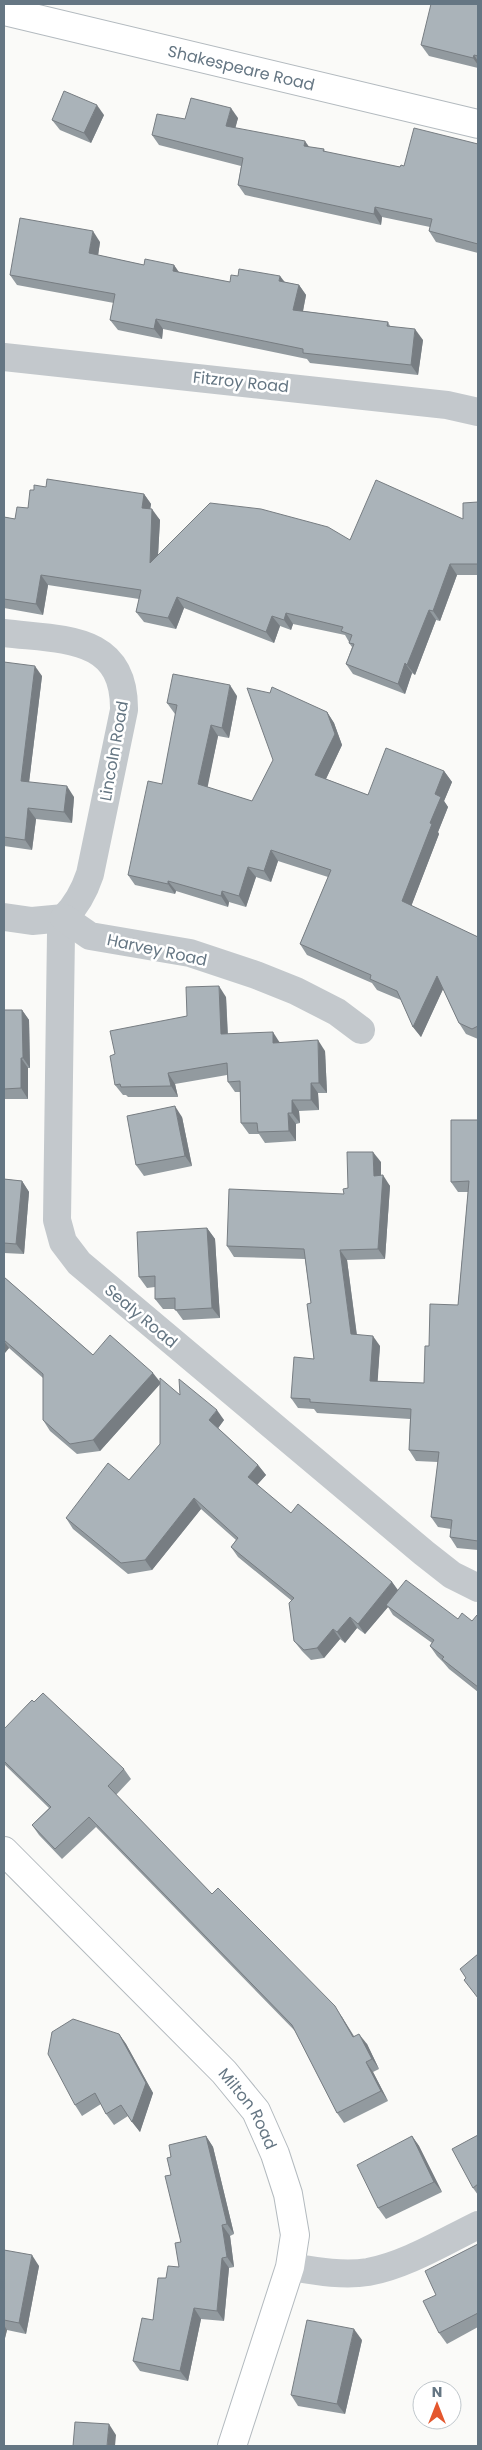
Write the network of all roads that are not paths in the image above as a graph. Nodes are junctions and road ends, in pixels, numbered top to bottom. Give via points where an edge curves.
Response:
1 (4, 11) edge
2 (478, 124) edge
3 (4, 357) edge
4 (478, 412) edge
5 (4, 633) edge
6 (4, 917) edge
7 (64, 918) junction
8 (361, 1030) dead end
9 (478, 1588) edge
10 (4, 1851) edge
11 (478, 2225) edge
12 (290, 2267) junction
13 (232, 2446) edge

1 - 2 street, Shakespeare Road
3 - 4 street, Fitzroy Road via 448,404
5 - 7 street, Lincoln Road via 82,644 99,651 116,669 124,690 124,710 90,874 80,899
6 - 7 street via 32,921
7 - 8 street, Harvey Road via 90,936 190,953 256,975 337,1012
7 - 9 street, Sealy Road via 61,933 57,1220 63,1242 79,1263 352,1494 452,1575
10 - 12 street, Milton Road via 173,2018 256,2111 288,2194 295,2235
11 - 12 street via 424,2252 367,2272 328,2272
12 - 13 street, Milton Road

